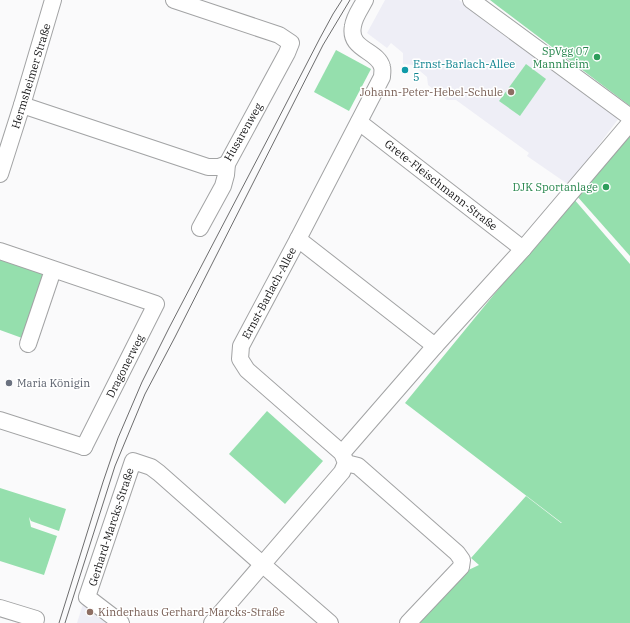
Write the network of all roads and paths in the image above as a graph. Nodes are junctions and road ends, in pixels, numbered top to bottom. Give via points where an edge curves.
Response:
1 (53, 0) edge
2 (174, 0) edge
3 (365, 0) edge
4 (471, 0) edge
5 (22, 105) junction
6 (630, 117) edge
7 (359, 122) junction
8 (630, 123) edge
9 (227, 164) junction
10 (0, 172) edge
11 (200, 228) dead end
12 (298, 239) junction
13 (523, 249) junction
14 (0, 251) edge
15 (53, 270) junction
16 (28, 344) dead end
17 (436, 346) junction
18 (0, 420) edge
19 (344, 458) junction
20 (262, 564) junction
21 (0, 608) edge
22 (35, 623) edge
23 (121, 623) edge
24 (212, 623) edge
25 (330, 623) edge
26 (408, 623) edge

1 - 5 street, Hermsheimer Straße
2 - 9 street, Husarenweg via 279,35 291,44
3 - 7 street, Ernst-Barlach-Allee via 353,24 352,33 356,42 378,60 382,67 382,77
4 - 6 street
5 - 9 street, Husarenweg via 208,166 219,167
5 - 10 street, Hermsheimer Straße
7 - 12 street, Ernst-Barlach-Allee
7 - 13 street, Grete-Fleischmann-Straße
8 - 13 street
9 - 11 street via 223,186
12 - 17 street
12 - 19 street, Ernst-Barlach-Allee via 241,346 240,359 247,370
13 - 17 street
14 - 15 street, Dragonerweg
15 - 16 street
15 - 18 street, Dragonerweg via 156,304 84,452
17 - 19 street
19 - 20 street via 342,472
19 - 26 street, Ernst-Barlach-Allee via 358,466 462,560 461,567
20 - 23 street, Gerhard-Marcks-Straße via 159,472 133,461 87,597
20 - 24 street
20 - 25 street
21 - 22 street via 36,619

